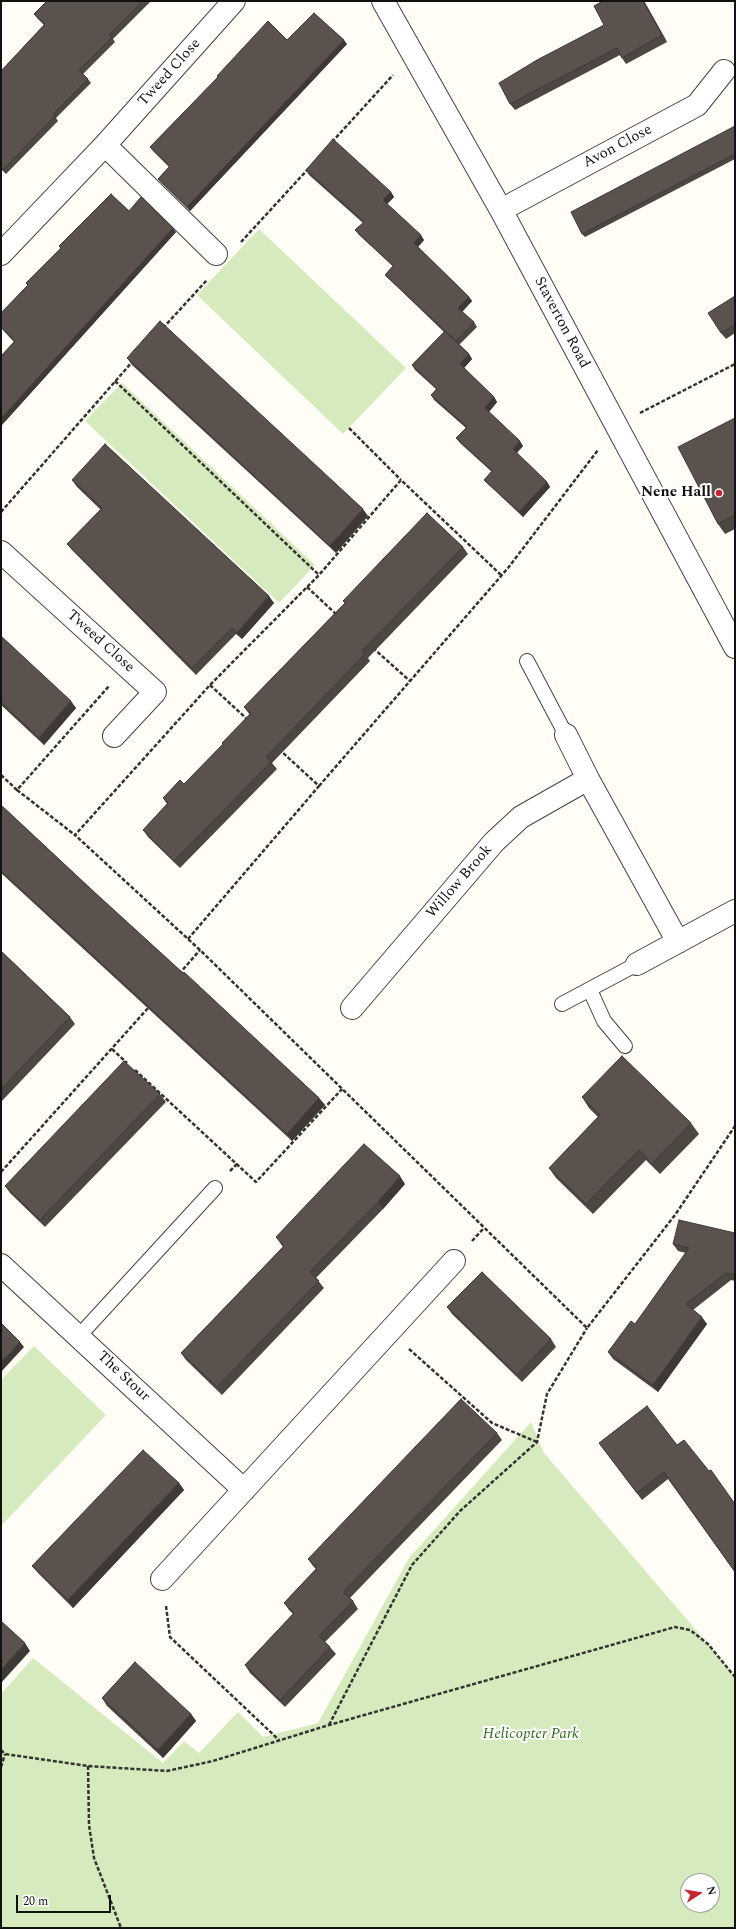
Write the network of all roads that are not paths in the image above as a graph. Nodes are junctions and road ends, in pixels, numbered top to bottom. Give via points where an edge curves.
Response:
1 (234, 1) edge
2 (383, 1) edge
3 (724, 71) dead end
4 (105, 144) junction
5 (501, 210) junction
6 (1, 254) edge
7 (220, 258) road end
8 (1, 552) edge
9 (735, 647) edge
10 (527, 661) dead end
11 (566, 735) joint
12 (114, 736) dead end
13 (588, 779) junction
14 (735, 912) edge
15 (678, 942) junction
16 (637, 964) joint
17 (590, 990) junction
18 (562, 1004) dead end
19 (352, 1008) dead end
20 (625, 1046) dead end
21 (215, 1188) dead end
22 (454, 1261) dead end
23 (1, 1265) edge
24 (79, 1336) junction
25 (244, 1490) junction
26 (162, 1579) road end

1 - 4 street, Tweed Close
2 - 5 street, Staverton Road
3 - 5 street, Avon Close via 697,105
4 - 6 street, Tweed Close
4 - 7 street
5 - 9 street, Staverton Road
8 - 12 street, Tweed Close via 155,692
10 - 11 lane
11 - 13 street
13 - 15 street
13 - 19 street, Willow Brook via 521,817 494,842
14 - 15 street
15 - 16 street
16 - 17 lane
17 - 18 lane
17 - 20 lane via 604,1021
21 - 24 lane
22 - 25 street
23 - 24 street, The Stour
24 - 25 street, The Stour
25 - 26 street

